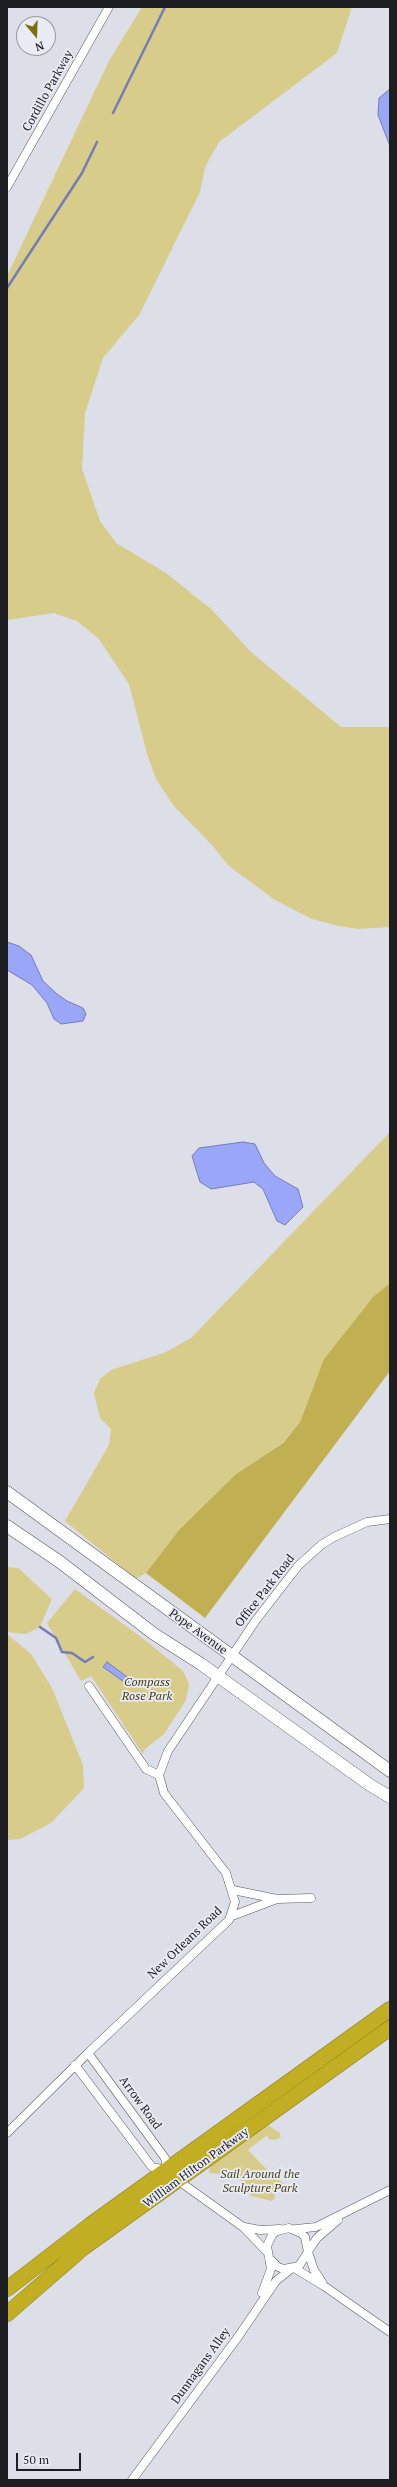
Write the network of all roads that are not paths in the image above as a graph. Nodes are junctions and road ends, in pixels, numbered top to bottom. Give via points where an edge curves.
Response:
1 (109, 7) edge
2 (7, 187) edge
3 (7, 1492) edge
4 (390, 1519) edge
5 (7, 1526) edge
6 (232, 1657) junction
7 (218, 1678) junction
8 (89, 1686) dead end
9 (389, 1768) edge
10 (159, 1775) junction
11 (390, 1797) edge
12 (233, 1890) junction
13 (311, 1898) dead end
14 (277, 1899) junction
15 (232, 1916) junction
16 (390, 2009) edge
17 (390, 2028) edge
18 (88, 2052) junction
19 (75, 2065) junction
20 (7, 2133) edge
21 (167, 2170) junction
22 (178, 2181) junction
23 (390, 2190) edge
24 (343, 2215) junction
25 (243, 2227) junction
26 (283, 2229) junction
27 (295, 2229) junction
28 (308, 2251) junction
29 (268, 2255) junction
30 (292, 2269) junction
31 (324, 2286) junction
32 (7, 2289) edge
33 (255, 2309) junction
34 (7, 2314) edge
35 (390, 2332) edge
36 (132, 2480) edge

1 - 2 street, Cordillo Parkway
3 - 6 main road, Pope Avenue
4 - 6 street, Office Park Road via 367,1522 321,1545 298,1566 256,1620
5 - 7 main road, Pope Avenue
6 - 7 street, Office Park Road
6 - 9 main road, Pope Avenue
7 - 10 street via 168,1751
7 - 11 main road, Pope Avenue
8 - 10 street via 146,1769
10 - 12 street, New Orleans Road via 164,1793 226,1873
12 - 14 street
12 - 15 street, New Orleans Road via 235,1902
13 - 14 street
14 - 15 street
15 - 18 street, New Orleans Road
16 - 21 highway, William Hilton Parkway
17 - 22 highway, William Hilton Parkway
18 - 19 street, New Orleans Road
18 - 21 street, Arrow Road via 165,2158
19 - 20 street, New Orleans Road
19 - 21 street, Arrow Road via 152,2167
21 - 22 street, Arrow Road
21 - 32 highway, William Hilton Parkway via 41,2261
22 - 25 street, Arrow Road
22 - 34 highway, William Hilton Parkway via 83,2248
23 - 24 street
24 - 27 street via 306,2230
24 - 28 street via 317,2238
25 - 26 street via 260,2230
25 - 29 street, Arrow Road
26 - 27 street
26 - 29 street via 277,2231 269,2240
27 - 28 street via 305,2238
28 - 30 street via 304,2262
28 - 31 street via 314,2270
29 - 30 street via 278,2267
29 - 33 street via 271,2269 268,2282
30 - 31 street
30 - 33 street, Dunnagans Alley via 276,2281
31 - 35 street
33 - 36 street, Dunnagans Alley via 238,2337

